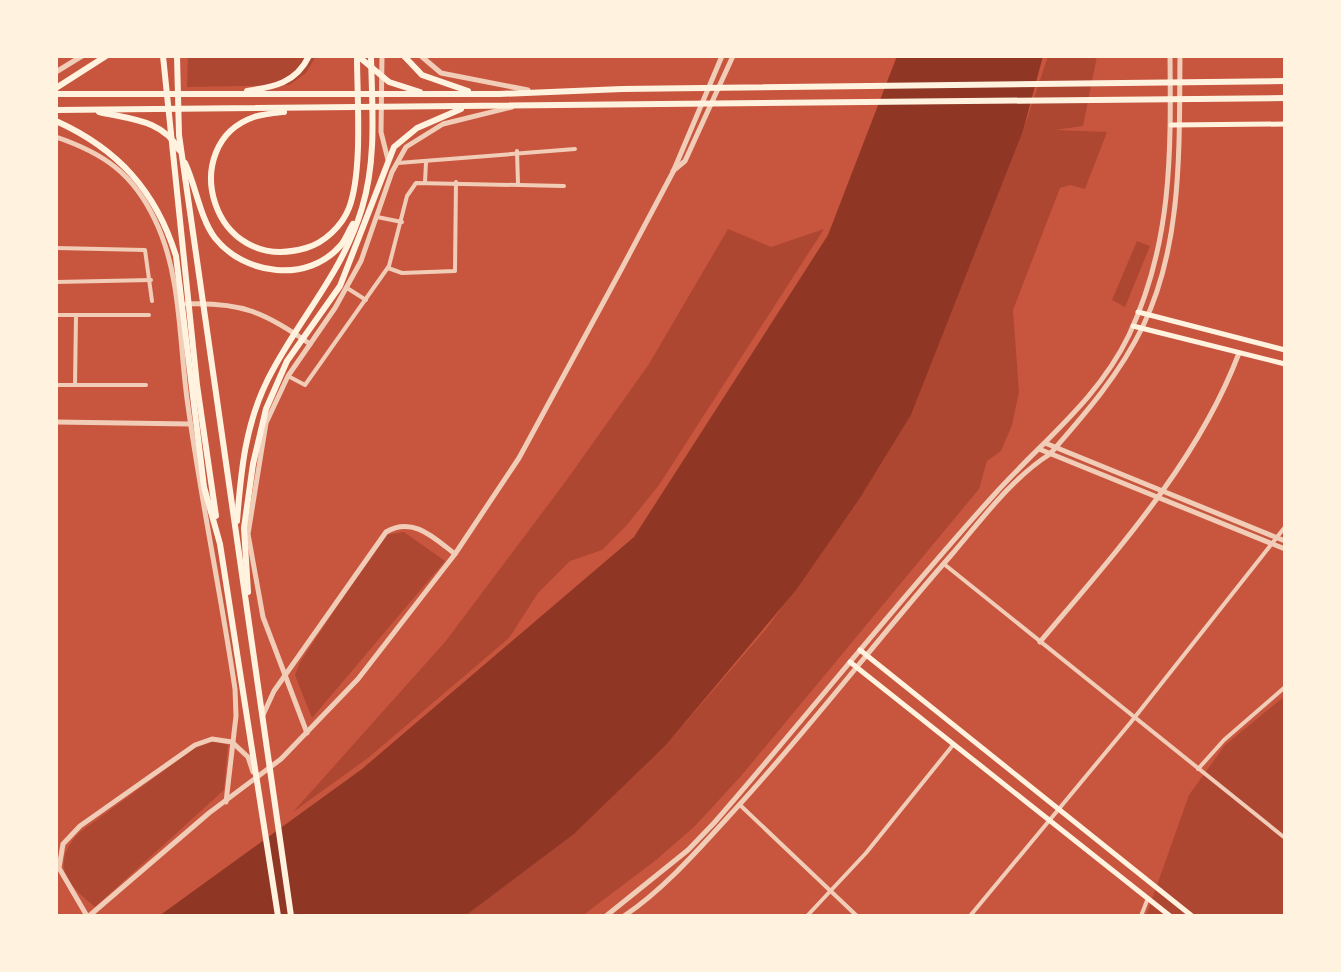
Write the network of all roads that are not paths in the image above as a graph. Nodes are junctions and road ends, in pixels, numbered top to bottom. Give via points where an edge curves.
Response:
1 (82, 56) edge
2 (106, 56) edge
3 (163, 56) edge
4 (177, 56) edge
5 (309, 56) edge
6 (357, 56) edge
7 (371, 56) edge
8 (382, 56) edge
9 (404, 56) edge
10 (421, 56) edge
11 (722, 56) edge
12 (733, 56) edge
13 (1170, 56) edge
14 (1180, 56) edge
15 (56, 72) edge
16 (1285, 81) edge
17 (56, 88) edge
18 (533, 91) junction
19 (56, 94) edge
20 (221, 94) junction
21 (499, 94) junction
22 (436, 95) junction
23 (1285, 98) edge
24 (516, 106) junction
25 (466, 107) junction
26 (303, 109) junction
27 (56, 110) edge
28 (88, 110) junction
29 (56, 121) edge
30 (1285, 124) edge
31 (1175, 125) junction
32 (56, 137) edge
33 (575, 149) dead end
34 (517, 151) junction
35 (426, 162) junction
36 (396, 163) junction
37 (392, 172) junction
38 (673, 172) junction
39 (425, 182) junction
40 (456, 182) junction
41 (518, 184) junction
42 (564, 186) dead end
43 (363, 206) junction
44 (377, 217) junction
45 (402, 222) junction
46 (56, 248) edge
47 (388, 268) junction
48 (151, 280) junction
49 (56, 282) edge
50 (347, 288) junction
51 (366, 300) junction
52 (152, 301) dead end
53 (175, 305) junction
54 (1138, 312) junction
55 (56, 315) edge
56 (76, 315) junction
57 (149, 315) dead end
58 (1148, 315) junction
59 (1133, 326) junction
60 (1142, 329) junction
61 (310, 344) junction
62 (1285, 350) edge
63 (1239, 353) junction
64 (1285, 364) edge
65 (288, 376) junction
66 (56, 385) edge
67 (75, 385) junction
68 (146, 385) dead end
69 (56, 422) edge
70 (190, 424) junction
71 (1045, 443) junction
72 (1056, 448) junction
73 (1039, 449) junction
74 (1050, 454) junction
75 (1158, 494) junction
76 (1285, 527) edge
77 (235, 532) junction
78 (1278, 538) junction
79 (1285, 541) edge
80 (220, 544) junction
81 (1272, 544) junction
82 (1285, 549) edge
83 (455, 554) junction
84 (941, 561) junction
85 (1040, 642) junction
86 (860, 650) junction
87 (868, 657) junction
88 (850, 662) junction
89 (255, 667) junction
90 (858, 668) junction
91 (1285, 687) edge
92 (262, 716) junction
93 (1135, 717) junction
94 (307, 733) junction
95 (954, 744) junction
96 (1198, 769) junction
97 (259, 788) junction
98 (226, 802) junction
99 (737, 802) junction
100 (1059, 809) junction
101 (1049, 819) junction
102 (1285, 838) edge
103 (831, 891) junction
104 (1148, 898) junction
105 (88, 916) edge
106 (278, 916) edge
107 (291, 916) edge
108 (606, 916) edge
109 (624, 916) edge
110 (807, 916) edge
111 (857, 916) edge
112 (970, 916) edge
113 (1141, 916) edge
114 (1170, 916) edge
115 (1192, 916) edge

1 - 15 street
2 - 17 highway
3 - 80 highway
4 - 77 highway via 179,135
5 - 20 highway via 292,79 277,87
6 - 22 highway via 389,82
6 - 26 highway via 348,210 335,231 312,247 288,254 262,252 240,241 222,220 212,195 211,166 223,141 240,124
7 - 43 highway via 373,143
8 - 37 street via 381,132
9 - 21 highway via 437,83
10 - 18 street via 441,73
11 - 38 street
12 - 38 street via 685,161
13 - 31 street
14 - 31 street
16 - 18 highway
18 - 21 highway
19 - 20 highway
20 - 22 highway
21 - 22 highway
23 - 24 highway
24 - 25 highway
24 - 36 street via 429,129
25 - 26 highway
25 - 89 highway via 417,128 394,147 340,286 287,361 266,409 244,528
26 - 28 highway
27 - 28 highway
28 - 43 highway via 148,123 171,135 214,237 259,270 289,270 340,247
29 - 80 highway via 104,146 131,170 167,226 176,256 204,487
30 - 31 main road
31 - 54 street via 1159,249
31 - 58 street via 1172,225
32 - 53 street via 103,155 141,195 167,250
33 - 34 street
34 - 35 street
34 - 41 street
35 - 36 street
35 - 39 street
36 - 37 street
37 - 44 street
38 - 83 street via 519,458
39 - 40 street
39 - 45 street via 409,192
40 - 41 street
40 - 47 street via 455,271 402,273
41 - 42 street
43 - 77 highway via 336,273 269,377 254,412 243,449
44 - 45 street
44 - 50 street
45 - 47 street
46 - 48 street via 142,249 148,253
47 - 51 street
48 - 49 street
48 - 52 street
50 - 51 street
50 - 61 street
51 - 65 street via 305,385
53 - 61 street via 248,308
53 - 70 street
54 - 58 main road
54 - 59 street
55 - 56 street
56 - 57 street
56 - 67 street
58 - 60 street
58 - 62 main road
59 - 60 main road
59 - 71 street via 1107,373
60 - 63 main road
60 - 72 street via 1097,400
61 - 65 street
63 - 64 main road
63 - 75 street via 1196,441
65 - 94 street via 266,423 248,534 263,617
66 - 67 street
67 - 68 street
69 - 70 street
70 - 98 street via 235,689
71 - 72 street
71 - 73 street
72 - 74 street
72 - 75 street
73 - 74 street
73 - 84 street via 994,493
74 - 75 street
74 - 84 street
75 - 78 street
75 - 81 street
75 - 85 street
76 - 78 street
77 - 89 highway
78 - 79 street
78 - 81 street
80 - 97 highway
81 - 82 street
81 - 93 street
83 - 92 street via 422,529 395,526 386,532 274,691
83 - 94 street via 358,679
84 - 85 street
84 - 86 street
84 - 87 street
85 - 93 street
86 - 87 main road
86 - 88 street
87 - 90 street
87 - 100 main road
88 - 90 main road
88 - 99 street
89 - 92 highway
90 - 95 main road
90 - 99 street
91 - 96 street
92 - 107 highway
93 - 96 street
93 - 100 street
94 - 98 street
95 - 101 main road
95 - 103 street
96 - 102 street
97 - 105 street via 248,757 232,742 212,739 195,745 71,835 59,855 64,880
97 - 106 highway
98 - 105 street
99 - 103 street
99 - 108 street via 688,850
99 - 109 street via 700,848
100 - 101 street
100 - 115 main road
101 - 104 main road
101 - 112 street
103 - 110 street
103 - 111 street
104 - 113 street
104 - 114 main road

